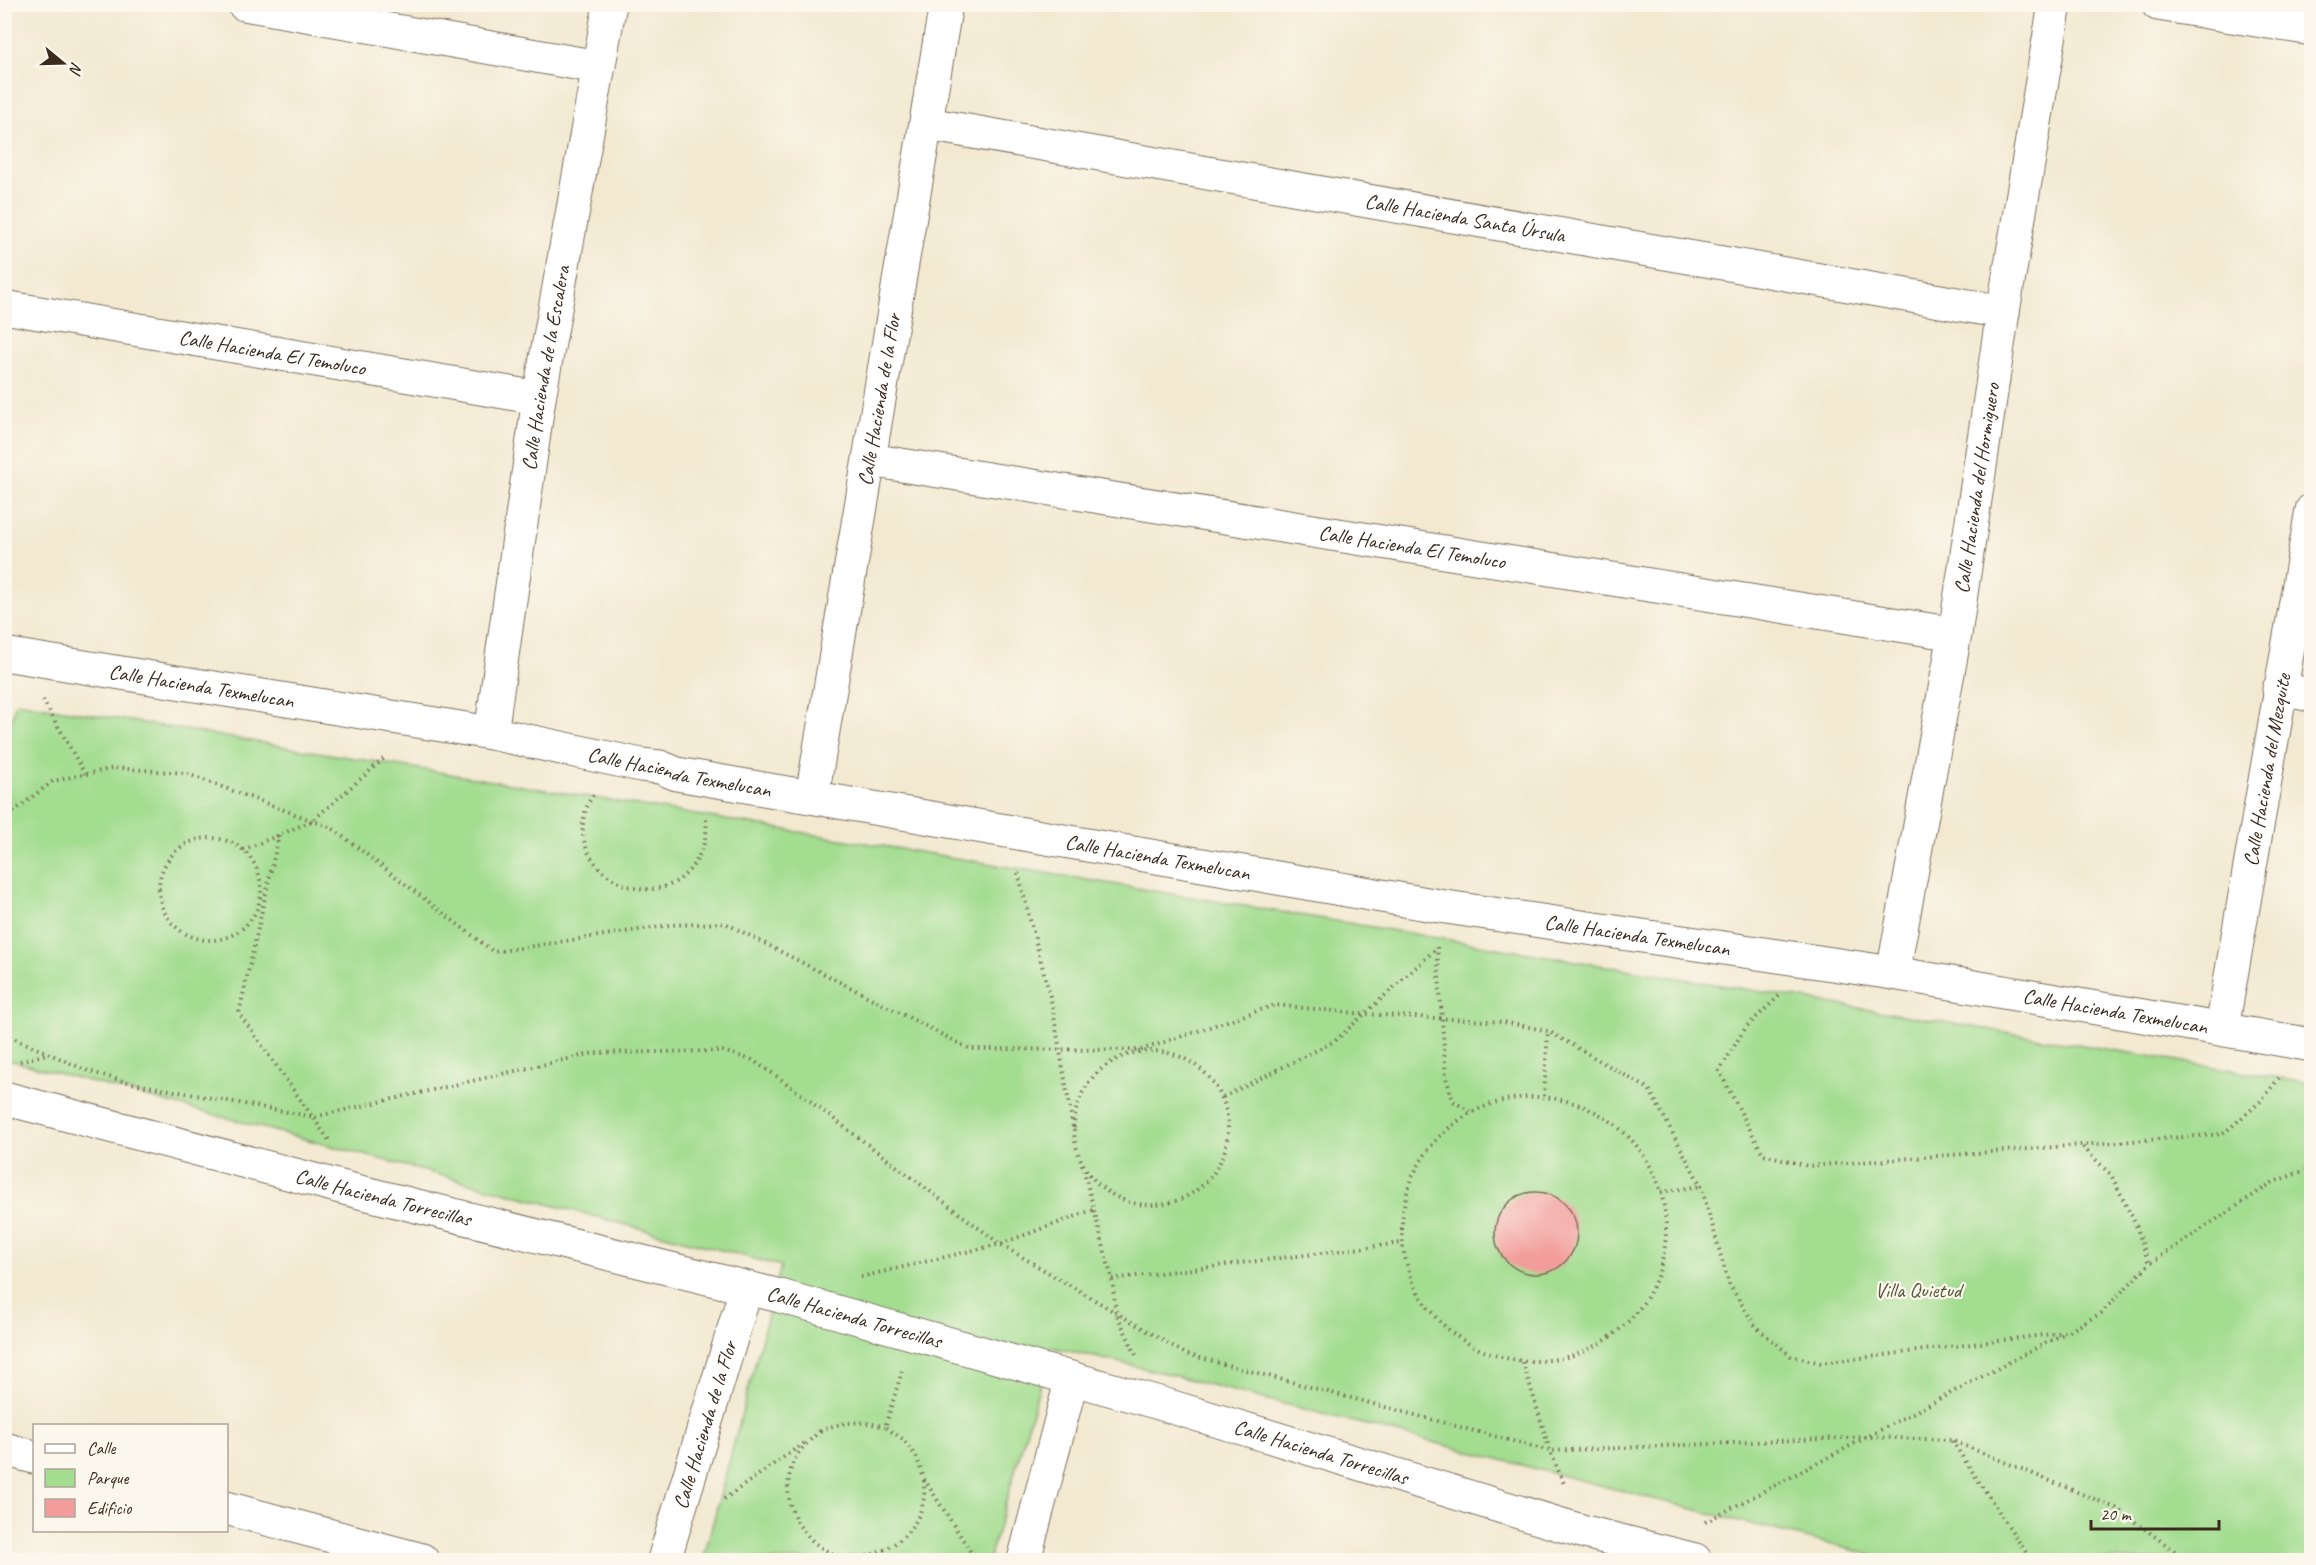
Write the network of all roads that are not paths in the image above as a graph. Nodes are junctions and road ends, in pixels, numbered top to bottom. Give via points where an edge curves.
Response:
1 (244, 4) edge
2 (610, 4) edge
3 (946, 4) edge
4 (2055, 4) edge
5 (2158, 4) edge
6 (2312, 29) edge
7 (598, 67) junction
8 (927, 124) junction
9 (4, 307) edge
10 (2003, 312) junction
11 (539, 398) junction
12 (870, 460) junction
13 (2312, 510) edge
14 (1955, 634) junction
15 (12, 656) edge
16 (2279, 689) junction
17 (2312, 694) edge
18 (491, 733) junction
19 (812, 796) junction
20 (1893, 973) junction
21 (2222, 1028) junction
22 (2308, 1045) edge
23 (4, 1098) edge
24 (746, 1289) junction
25 (1072, 1378) junction
26 (4, 1449) edge
27 (33, 1457) edge
28 (228, 1509) edge
29 (422, 1560) edge
30 (664, 1560) edge
31 (1024, 1560) edge
32 (1695, 1560) edge

1 - 7 street
2 - 7 street, Calle Hacienda de la Escalera
3 - 8 street, Calle Hacienda de la Flor
4 - 10 street, Calle Hacienda del Hormiguero
5 - 6 street
7 - 11 street, Calle Hacienda de la Escalera
8 - 10 street, Calle Hacienda Santa Úrsula
8 - 12 street, Calle Hacienda de la Flor
9 - 11 street, Calle Hacienda El Temoluco
10 - 14 street, Calle Hacienda del Hormiguero
11 - 18 street, Calle Hacienda de la Escalera
12 - 14 street, Calle Hacienda El Temoluco
12 - 19 street, Calle Hacienda de la Flor
13 - 16 street, Calle Hacienda del Mezquite
14 - 20 street, Calle Hacienda del Hormiguero
15 - 18 street, Calle Hacienda Texmelucan
16 - 17 street
16 - 21 street, Calle Hacienda del Mezquite
18 - 19 street, Calle Hacienda Texmelucan via 660,767 677,774
19 - 20 street, Calle Hacienda Texmelucan via 1439,906
20 - 21 street, Calle Hacienda Texmelucan
21 - 22 street, Calle Hacienda Texmelucan
23 - 24 street, Calle Hacienda Torrecillas
24 - 25 street, Calle Hacienda Torrecillas
24 - 30 street, Calle Hacienda de la Flor
25 - 31 street
25 - 32 street, Calle Hacienda Torrecillas via 1585,1532
26 - 27 street
28 - 29 street

